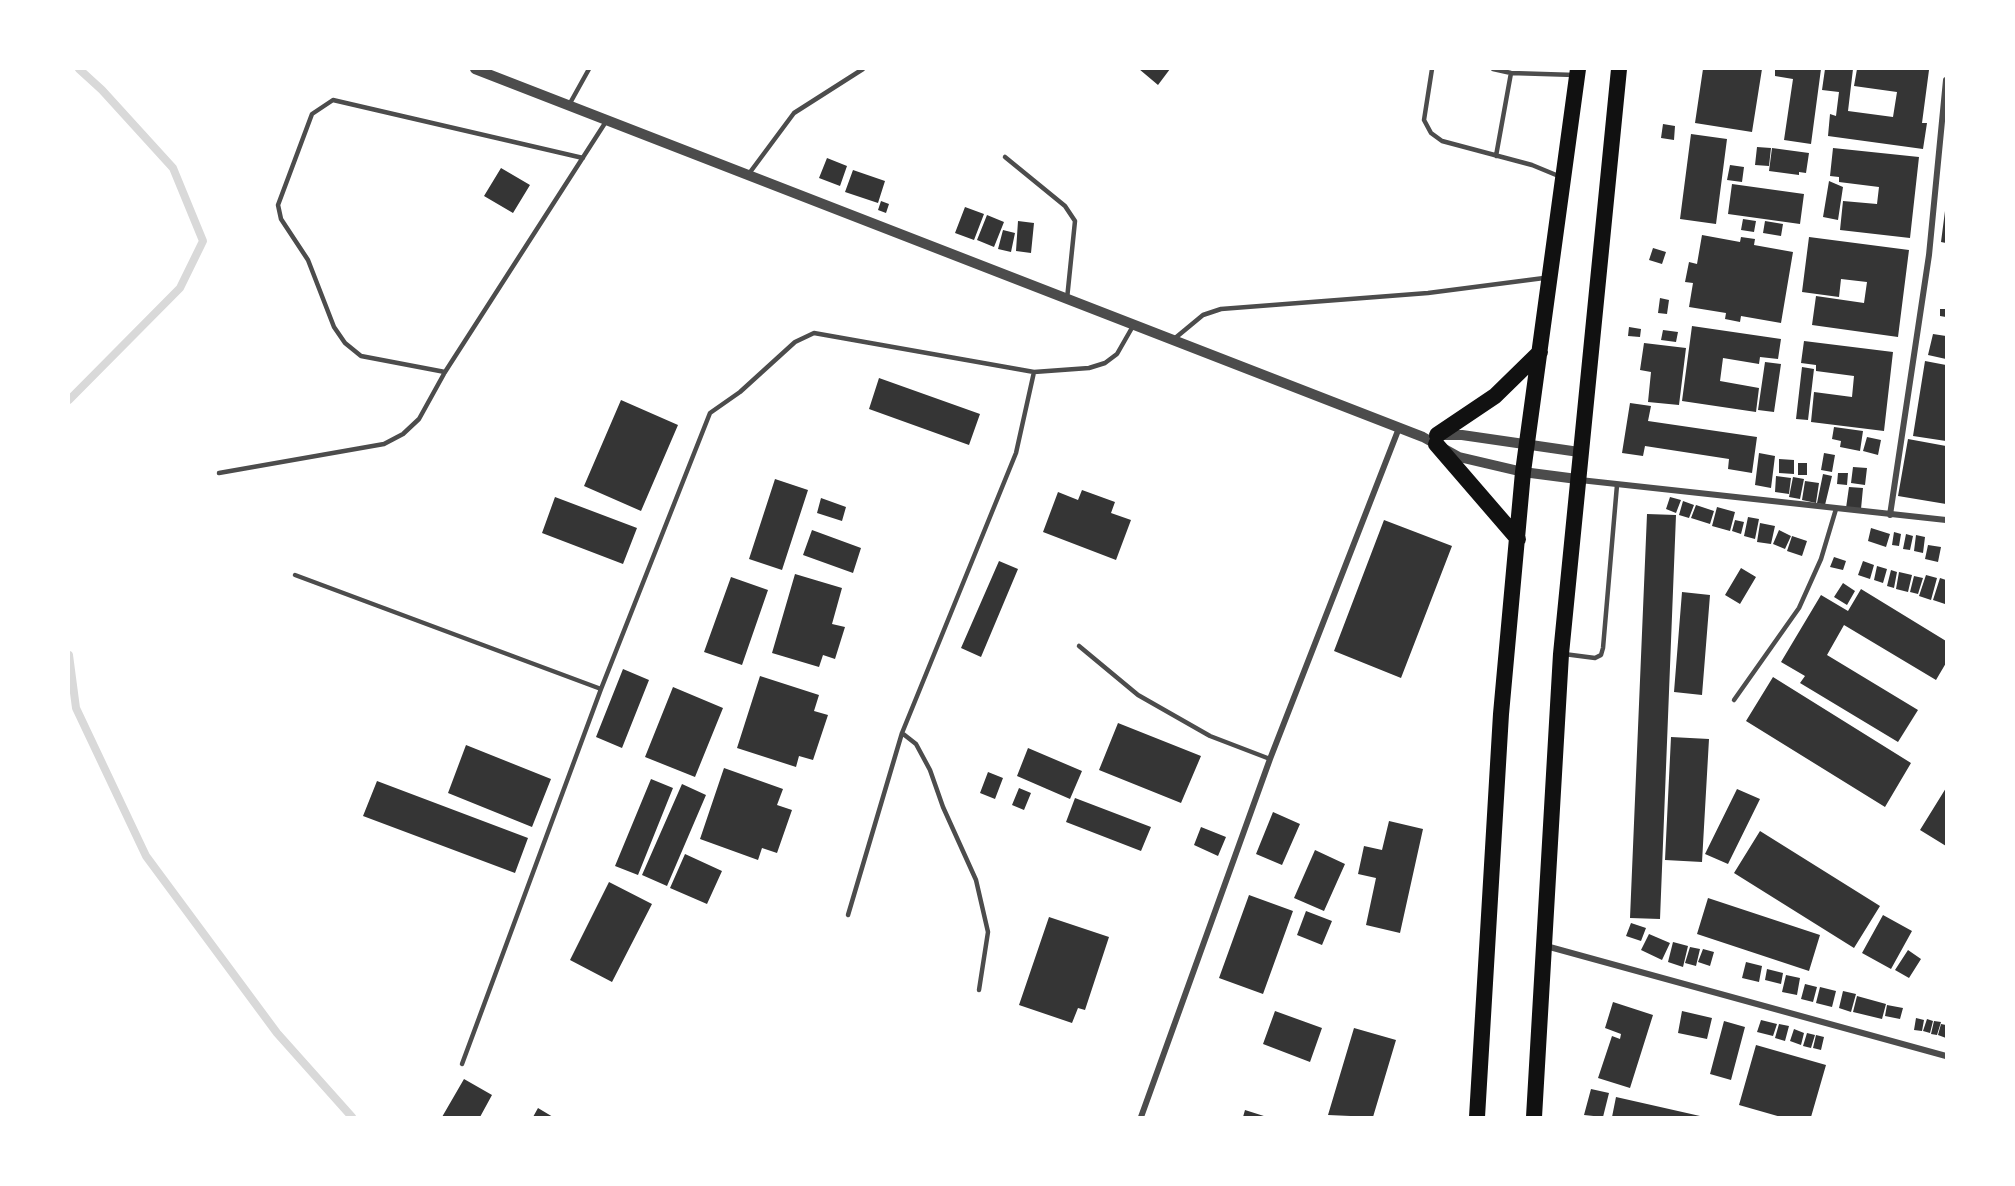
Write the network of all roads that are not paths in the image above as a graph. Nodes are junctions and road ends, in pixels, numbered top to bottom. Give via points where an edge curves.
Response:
1 (475, 69) edge
2 (589, 69) edge
3 (863, 69) edge
4 (1432, 69) edge
5 (1493, 69) edge
6 (1619, 69) edge
7 (1578, 72) edge
8 (1511, 73) junction
9 (1946, 80) edge
10 (569, 105) junction
11 (607, 120) junction
12 (1496, 156) junction
13 (1005, 157) dead end
14 (583, 158) junction
15 (748, 174) junction
16 (1563, 178) junction
17 (1550, 277) junction
18 (1067, 299) junction
19 (1133, 326) junction
20 (1172, 340) junction
21 (1540, 352) junction
22 (445, 372) junction
23 (1034, 372) junction
24 (1399, 428) junction
25 (1432, 438) junction
26 (1527, 446) junction
27 (1580, 452) junction
28 (1523, 472) junction
29 (219, 473) dead end
30 (1577, 479) junction
31 (1617, 485) junction
32 (1836, 509) junction
33 (1890, 515) junction
34 (1946, 520) edge
35 (1518, 539) junction
36 (295, 575) dead end
37 (1079, 646) dead end
38 (1561, 654) junction
39 (601, 689) junction
40 (1734, 700) dead end
41 (902, 733) junction
42 (1270, 759) junction
43 (848, 915) dead end
44 (1546, 946) junction
45 (980, 990) dead end
46 (1946, 1056) edge
47 (462, 1064) dead end
48 (1141, 1117) edge
49 (1477, 1117) edge
50 (1534, 1117) edge

1 - 10 street
2 - 10 lane
3 - 15 lane via 794,113
4 - 12 lane via 1426,126 1442,141
5 - 8 lane
6 - 27 highway
7 - 8 lane
7 - 16 highway
8 - 12 lane
9 - 33 street via 1929,255
10 - 11 street
11 - 14 lane
11 - 15 street
12 - 16 lane
13 - 18 lane via 1065,206 1074,221
14 - 22 lane
14 - 22 lane via 333,100 312,114 278,205 280,219 308,260 334,327 345,344 361,356
15 - 18 street
16 - 17 highway
17 - 20 lane via 1428,293 1221,309 1203,315
17 - 21 highway
18 - 19 street
19 - 20 street
19 - 23 lane via 1117,354 1105,363
20 - 24 street
21 - 25 highway via 1495,396
21 - 26 highway
22 - 29 lane via 419,419 384,444
23 - 39 lane via 814,333 795,342 740,392 710,413
23 - 41 lane via 1017,453
24 - 25 street
24 - 42 street
25 - 26 street via 1462,435
25 - 28 street via 1459,456
25 - 35 highway
26 - 27 street
26 - 28 highway
27 - 30 highway
28 - 30 street
28 - 35 highway
30 - 31 street
30 - 38 highway
31 - 32 street
31 - 38 lane via 1601,655 1595,658
32 - 33 street
32 - 40 lane via 1821,559 1799,608
33 - 34 street
35 - 49 highway via 1501,714
36 - 39 lane
37 - 42 lane via 1138,695 1210,736
38 - 44 highway
39 - 47 lane
41 - 43 lane
41 - 45 lane via 916,744 930,770 976,880 988,932
42 - 48 street
44 - 46 street
44 - 50 highway

